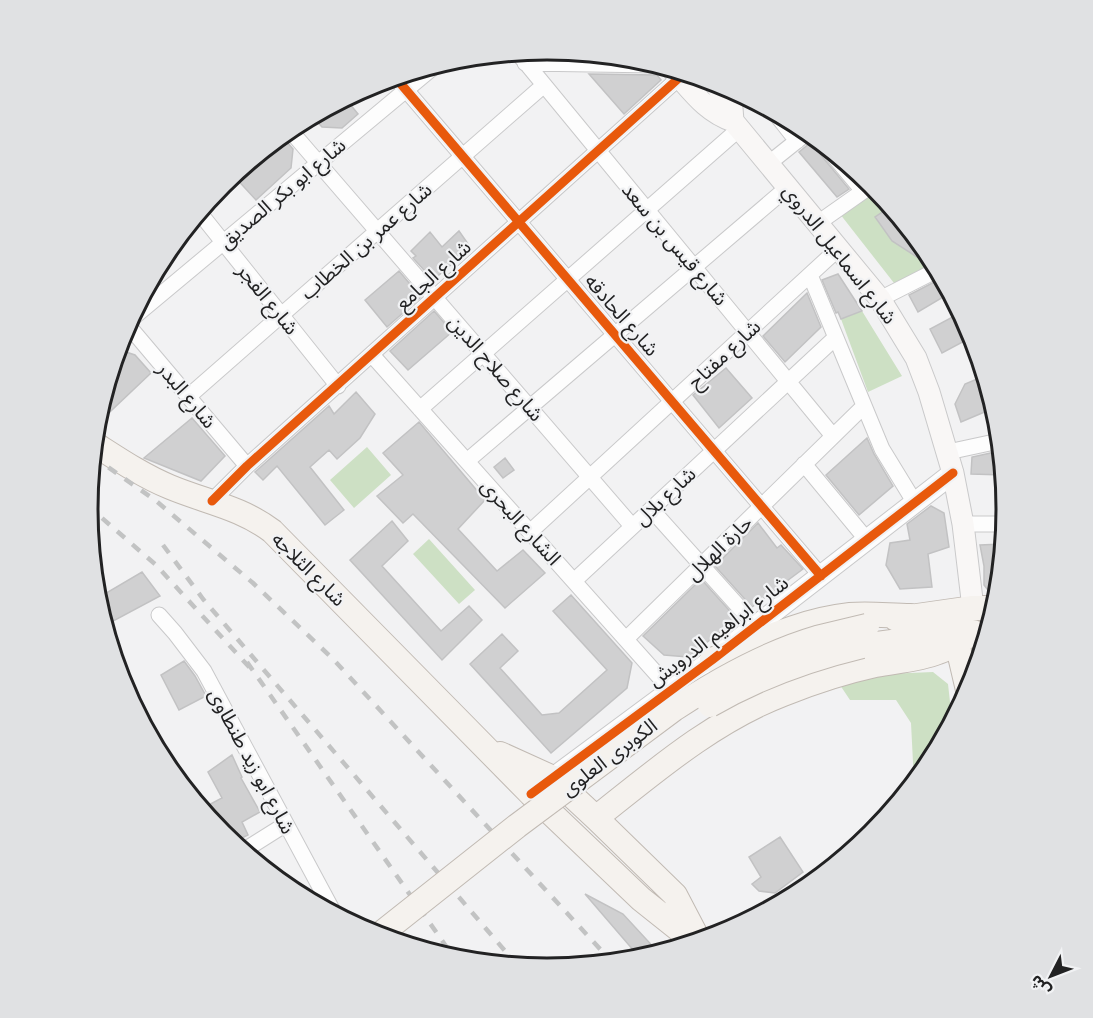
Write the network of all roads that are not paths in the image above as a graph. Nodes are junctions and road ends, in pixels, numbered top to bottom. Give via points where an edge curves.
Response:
1 (523, 61) edge
2 (420, 78) edge
3 (673, 78) edge
4 (683, 82) edge
5 (401, 84) edge
6 (544, 86) junction
7 (406, 90) junction
8 (714, 93) edge
9 (726, 98) edge
10 (703, 105) junction
11 (736, 125) junction
12 (296, 137) edge
13 (799, 138) edge
14 (598, 151) junction
15 (462, 156) junction
16 (318, 163) junction
17 (768, 164) junction
18 (788, 187) junction
19 (863, 191) edge
20 (646, 209) junction
21 (204, 219) edge
22 (520, 223) junction
23 (818, 223) junction
24 (377, 231) junction
25 (223, 242) junction
26 (839, 248) junction
27 (694, 267) junction
28 (929, 274) edge
29 (810, 275) junction
30 (567, 279) junction
31 (435, 298) junction
32 (880, 298) junction
33 (145, 307) edge
34 (282, 315) junction
35 (135, 330) edge
36 (748, 332) junction
37 (615, 335) junction
38 (835, 339) junction
39 (483, 353) junction
40 (372, 355) junction
41 (789, 381) junction
42 (338, 386) junction
43 (189, 396) junction
44 (672, 402) junction
45 (864, 406) junction
46 (530, 408) junction
47 (420, 409) junction
48 (834, 436) junction
49 (991, 443) edge
50 (101, 448) edge
51 (714, 451) junction
52 (948, 452) junction
53 (467, 461) junction
54 (804, 464) junction
55 (247, 466) junction
56 (953, 473) junction
57 (590, 478) junction
58 (212, 501) junction
59 (915, 503) junction
60 (761, 506) junction
61 (651, 508) junction
62 (995, 524) edge
63 (963, 525) junction
64 (632, 526) junction
65 (531, 532) junction
66 (867, 540) junction
67 (701, 565) junction
68 (821, 576) junction
69 (574, 581) junction
70 (159, 615) dead end
71 (911, 616) junction
72 (977, 625) edge
73 (756, 626) junction
74 (865, 636) junction
75 (626, 639) junction
76 (974, 645) edge
77 (712, 660) junction
78 (670, 689) junction
79 (486, 748) junction
80 (553, 778) junction
81 (531, 794) junction
82 (596, 818) junction
83 (286, 824) junction
84 (250, 847) edge
85 (327, 901) edge
86 (387, 929) edge
87 (693, 933) edge
88 (406, 935) edge
89 (689, 935) edge

1 - 6 street, شارع قيس بن سعد
2 - 7 street, شارع ابو بكر الصديق
3 - 14 street, شارع الجامع
4 - 10 main road, شارع اسماعيل الدروي
5 - 7 street, شارع الحادقه
6 - 14 street, شارع قيس بن سعد
6 - 15 street, شارع عمر بن الخطاب
7 - 15 street, شارع الحادقه
7 - 16 street, شارع ابو بكر الصديق
8 - 10 street
9 - 11 main road, شارع اسماعيل الدروي
10 - 11 main road, شارع اسماعيل الدروي
11 - 17 main road, شارع اسماعيل الدروي
11 - 20 street
12 - 16 street, شارع صلاح الدين
13 - 17 street
14 - 20 street, شارع قيس بن سعد
14 - 22 street, شارع الجامع
15 - 22 street, شارع الحادقه
15 - 24 street, شارع عمر بن الخطاب
16 - 24 street, شارع صلاح الدين
16 - 25 street, شارع ابو بكر الصديق
17 - 18 main road, شارع اسماعيل الدروي
18 - 23 main road, شارع اسماعيل الدروي
18 - 27 street
19 - 23 street
20 - 27 street, شارع قيس بن سعد
20 - 30 street
21 - 25 street, شارع الفجر
22 - 30 street, شارع الحادقه
22 - 31 street, شارع الجامع
23 - 26 main road, شارع اسماعيل الدروي
24 - 31 street, شارع صلاح الدين
24 - 34 street, شارع عمر بن الخطاب
25 - 33 street, شارع ابو بكر الصديق
25 - 34 street, شارع الفجر
26 - 29 street, شارع مفتاح
26 - 32 main road, شارع اسماعيل الدروي
27 - 36 street, شارع قيس بن سعد
27 - 37 street
28 - 32 street
29 - 36 street, شارع مفتاح
29 - 38 street
30 - 37 street, شارع الحادقه
30 - 39 street
31 - 39 street, شارع صلاح الدين
31 - 40 street, شارع الجامع
32 - 52 main road, شارع اسماعيل الدروي via 916,358
34 - 42 street, شارع الفجر
34 - 43 street, شارع عمر بن الخطاب
35 - 43 street, شارع البدر
36 - 41 street, شارع قيس بن سعد
36 - 44 street, شارع مفتاح
37 - 44 street, شارع الحادقه
37 - 46 street
38 - 41 street, شارع بلال
38 - 45 street
39 - 46 street, شارع صلاح الدين
39 - 47 street
40 - 42 street, شارع الجامع
40 - 47 street, الشارع البحرى
41 - 48 street, شارع قيس بن سعد
41 - 51 street, شارع بلال
42 - 55 street, شارع الجامع
43 - 55 street, شارع البدر
44 - 51 street, شارع الحادقه
44 - 57 street, شارع مفتاح
45 - 48 street, حارة الهلال
45 - 59 street via 882,449
46 - 53 street
46 - 57 street, شارع صلاح الدين
47 - 53 street, الشارع البحرى
48 - 54 street, حارة الهلال
49 - 52 street
50 - 58 main road, شارع الثلاجه via 147,476
51 - 60 street, شارع الحادقه
51 - 61 street, شارع بلال
52 - 56 main road, شارع اسماعيل الدروي
53 - 65 street, الشارع البحرى
54 - 60 street, حارة الهلال
54 - 66 street
55 - 58 street, شارع الجامع
56 - 59 street, شارع ابراهيم الدرويش
56 - 63 main road, شارع اسماعيل الدروي
57 - 64 street, شارع صلاح الدين
57 - 65 street, شارع مفتاح
58 - 79 main road, شارع الثلاجه via 248,514 272,531
59 - 66 street, شارع ابراهيم الدرويش
60 - 67 street, حارة الهلال
60 - 68 street, شارع الحادقه
61 - 64 street, شارع بلال
61 - 67 street
62 - 63 street
63 - 72 main road, شارع اسماعيل الدروي
64 - 69 street, شارع بلال
65 - 69 street, الشارع البحرى
66 - 68 street, شارع ابراهيم الدرويش
67 - 73 street
67 - 75 street, حارة الهلال
68 - 73 street, شارع ابراهيم الدرويش
69 - 75 street, الشارع البحرى
70 - 83 street, شارع ابو زيد طنطاوى via 204,671
71 - 72 main road
71 - 74 main road
71 - 77 main road via 850,615 816,622
72 - 74 main road via 919,637
72 - 76 main road
72 - 82 main road via 927,656 828,677 781,694 733,718
73 - 77 street, شارع ابراهيم الدرويش
74 - 86 main road, الكوبرى العلوى, bridge via 815,639 781,651 701,691 517,826
74 - 88 main road, الكوبرى العلوى, bridge via 789,666 684,722 526,838
75 - 78 street, الشارع البحرى
77 - 78 street, شارع ابراهيم الدرويش
78 - 80 street, شارع ابراهيم الدرويش
79 - 80 main road, شارع الثلاجه
79 - 81 main road, شارع الثلاجه
80 - 81 street, شارع ابراهيم الدرويش
80 - 82 main road, شارع الثلاجه
81 - 89 main road, شارع الثلاجه via 641,899
82 - 87 main road, شارع الثلاجه via 675,895
83 - 84 street
83 - 85 street, شارع ابو زيد طنطاوى

